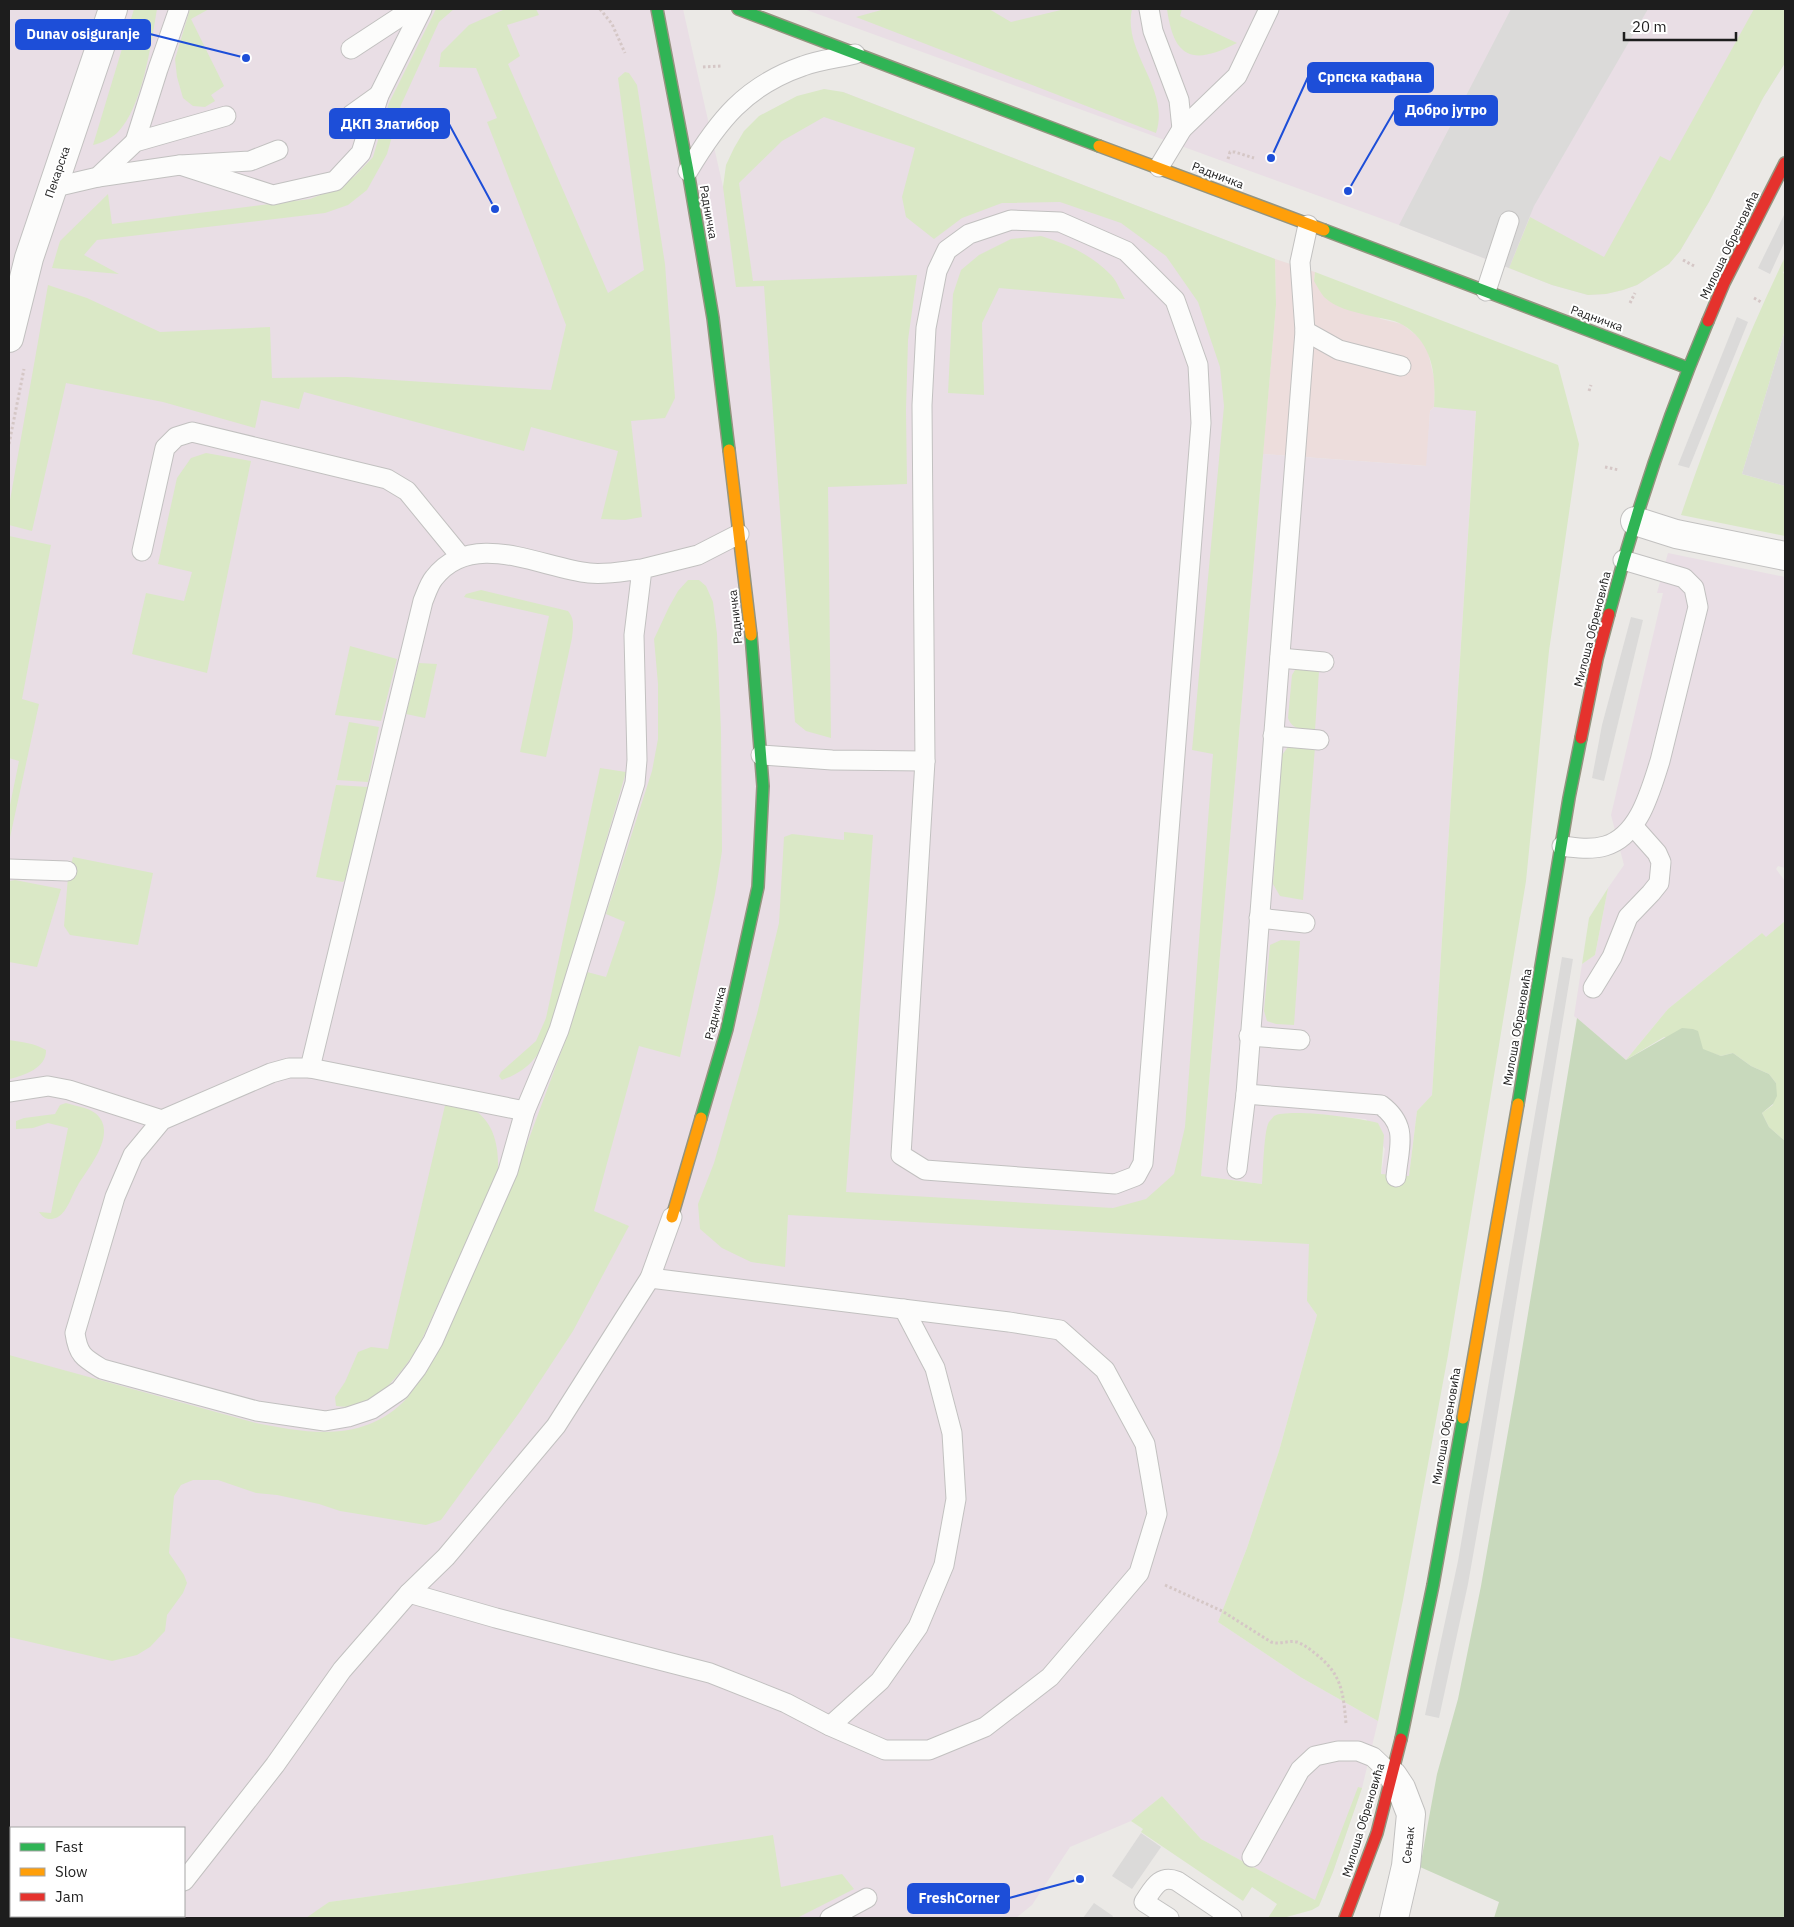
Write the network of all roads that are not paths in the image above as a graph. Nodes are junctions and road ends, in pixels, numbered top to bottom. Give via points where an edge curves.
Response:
1 (113, 9) edge
2 (179, 9) edge
3 (412, 9) edge
4 (422, 9) edge
5 (657, 9) edge
6 (738, 9) edge
7 (1149, 9) edge
8 (1269, 9) edge
9 (352, 49) dead end
10 (857, 53) junction
11 (379, 95) junction
12 (351, 115) dead end
13 (226, 116) dead end
14 (1182, 129) junction
15 (135, 142) junction
16 (278, 150) dead end
17 (1785, 163) edge
18 (180, 165) junction
19 (1159, 167) junction
20 (688, 171) junction
21 (98, 177) junction
22 (51, 188) junction
23 (1509, 221) dead end
24 (1308, 225) junction
25 (1486, 291) junction
26 (1305, 331) junction
27 (9, 338) edge
28 (1401, 366) dead end
29 (1688, 368) junction
30 (1635, 521) junction
31 (739, 534) junction
32 (142, 551) dead end
33 (1785, 556) edge
34 (461, 557) junction
35 (1623, 560) junction
36 (642, 569) junction
37 (1280, 658) junction
38 (1324, 662) dead end
39 (1273, 736) junction
40 (1319, 740) dead end
41 (761, 755) junction
42 (926, 761) junction
43 (1633, 826) junction
44 (1562, 846) junction
45 (9, 869) edge
46 (67, 871) dead end
47 (1259, 918) junction
48 (1305, 924) dead end
49 (1593, 988) dead end
50 (1249, 1036) junction
51 (1300, 1040) dead end
52 (310, 1068) junction
53 (9, 1092) edge
54 (1246, 1094) junction
55 (525, 1111) junction
56 (162, 1120) junction
57 (1237, 1169) dead end
58 (1396, 1177) dead end
59 (672, 1217) joint
60 (650, 1278) junction
61 (904, 1309) junction
62 (409, 1593) junction
63 (830, 1726) junction
64 (1393, 1776) junction
65 (1252, 1857) dead end
66 (185, 1880) edge
67 (867, 1898) dead end
68 (830, 1918) edge
69 (1169, 1918) edge
70 (1232, 1918) edge
71 (1345, 1918) edge
72 (1394, 1918) edge

1 - 22 street, Пекарска
2 - 15 lane
3 - 9 lane
4 - 11 lane
5 - 20 street, Радничка
6 - 10 street, Радничка
7 - 14 lane via 1153,31 1179,100
8 - 14 lane via 1237,76
10 - 19 street, Радничка
10 - 20 lane via 802,66 749,95 709,136
11 - 12 lane
11 - 18 lane via 360,153 335,181 273,195
13 - 15 lane
14 - 19 lane
15 - 21 lane
16 - 18 lane via 250,161
17 - 29 street, Милоша Обреновића via 1724,283
18 - 21 lane
19 - 24 street, Радничка
20 - 31 street, Радничка via 713,318
21 - 22 lane
22 - 27 street, Пекарска
23 - 25 lane
24 - 25 street, Радничка
24 - 26 lane via 1300,262
25 - 29 street, Радничка
26 - 28 lane via 1339,350
26 - 37 lane
29 - 30 street, Милоша Обреновића
30 - 33 street via 1676,534
30 - 35 street, Милоша Обреновића
31 - 36 lane via 698,554
31 - 41 street, Радничка
32 - 34 lane via 165,448 176,437 192,432 387,479 406,491
34 - 36 lane via 483,553 510,554 587,573
34 - 52 lane via 434,578 423,602
35 - 43 lane via 1684,578 1694,588 1698,602 1660,761
35 - 44 street, Милоша Обреновића via 1597,659
36 - 55 lane via 634,635 635,783 559,1030
37 - 38 lane
37 - 39 lane
39 - 40 lane
39 - 47 lane
41 - 42 lane
41 - 59 street, Радничка via 763,786 758,887 726,1029
42 - 42 lane via 901,1154 925,1170 1115,1184 1136,1176 1143,1163 1195,492 1200,423 1198,365 1175,300 1126,251 1060,222 1011,220 969,234 947,250 936,271 926,328 922,405
43 - 44 lane via 1606,846
43 - 49 lane via 1658,853 1661,862 1659,883 1628,917 1612,957
44 - 64 street, Милоша Обреновића via 1434,1575
45 - 46 lane
47 - 48 lane
47 - 50 lane
50 - 51 lane
50 - 54 lane
52 - 55 lane
52 - 56 lane via 289,1068 271,1073
53 - 56 lane via 48,1086
54 - 57 lane
54 - 58 lane via 1381,1105 1397,1120 1400,1132
55 - 56 lane via 508,1171 433,1341 417,1368 400,1390 372,1409 348,1418 325,1421 257,1411 102,1369 85,1359 77,1348 75,1334 115,1197 133,1155
59 - 60 lane
60 - 61 lane
60 - 62 lane via 556,1426 446,1557
61 - 63 lane via 935,1368 952,1432 956,1499 944,1565 918,1627 880,1681
61 - 63 lane via 1060,1330 1105,1370 1145,1444 1157,1514 1139,1573 1050,1677 986,1728 929,1750 885,1750
62 - 63 lane via 710,1673 786,1703
62 - 66 lane via 342,1670 275,1766
64 - 65 lane via 1373,1757 1358,1751 1315,1756 1300,1770
64 - 71 street, Милоша Обреновића
64 - 72 street, Сењак via 1411,1814 1406,1866
67 - 68 lane
69 - 70 lane via 1144,1902 1156,1884 1171,1878

